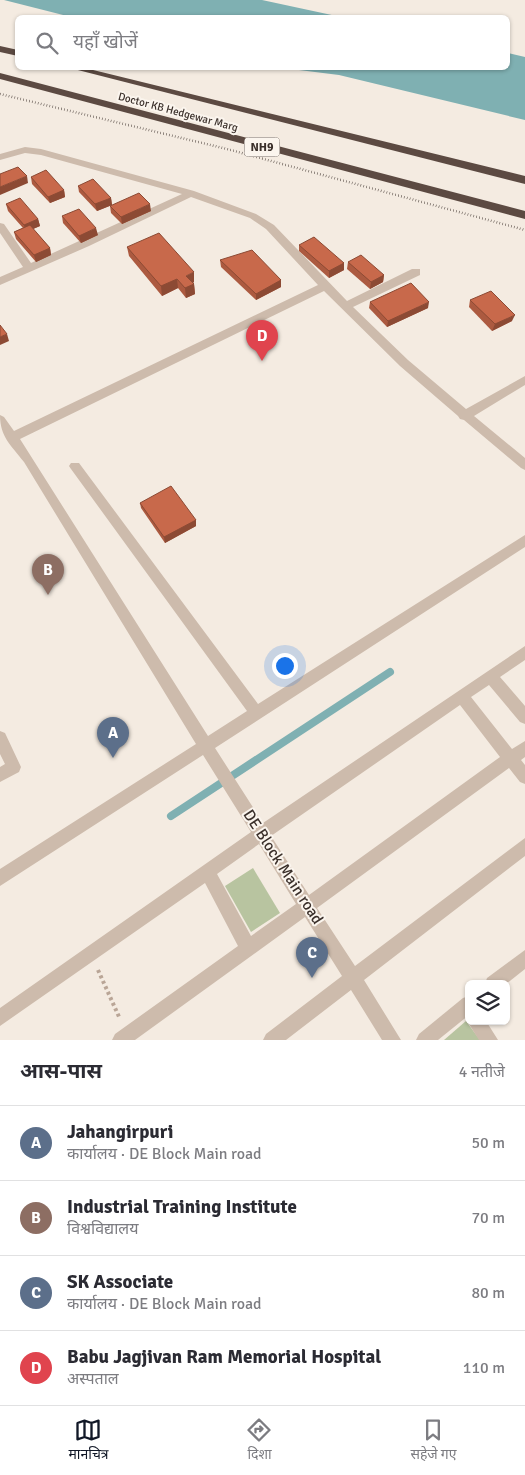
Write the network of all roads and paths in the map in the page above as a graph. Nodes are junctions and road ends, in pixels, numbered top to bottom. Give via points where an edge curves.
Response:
1 (0, 49) edge
2 (15, 52) edge
3 (83, 70) edge
4 (0, 76) edge
5 (0, 157) edge
6 (525, 180) edge
7 (191, 193) junction
8 (525, 214) edge
9 (0, 226) edge
10 (30, 269) junction
11 (416, 272) dead end
12 (0, 281) edge
13 (325, 286) junction
14 (347, 305) junction
15 (525, 380) edge
16 (464, 416) junction
17 (0, 420) edge
18 (11, 438) junction
19 (525, 465) edge
20 (75, 466) dead end
21 (525, 540) edge
22 (525, 652) edge
23 (490, 676) junction
24 (461, 696) junction
25 (256, 712) junction
26 (525, 717) edge
27 (0, 738) edge
28 (205, 745) junction
29 (525, 748) edge
30 (510, 758) junction
31 (0, 775) edge
32 (525, 777) edge
33 (261, 834) junction
34 (525, 846) edge
35 (207, 872) junction
36 (0, 878) edge
37 (307, 906) junction
38 (248, 948) junction
39 (90, 954) junction
40 (525, 958) edge
41 (353, 978) junction
42 (498, 980) edge
43 (465, 1010) edge
44 (0, 1018) edge
45 (478, 1025) edge
46 (126, 1038) edge
47 (272, 1040) edge
48 (392, 1040) edge
49 (425, 1040) edge
50 (489, 1040) edge

1 - 2 highway
3 - 6 highway, Doctor KB Hedgewar Marg
4 - 8 highway, Doctor KB Hedgewar Marg / NH9 via 275,151
5 - 7 street via 25,150 41,152
7 - 10 street
7 - 13 street via 253,216 270,227
9 - 10 street
10 - 12 street
11 - 14 street
13 - 14 street
13 - 18 street
14 - 16 street via 404,363
15 - 16 street
16 - 19 street
17 - 18 street, DE Block Main road
18 - 28 street, DE Block Main road via 28,460
20 - 25 street
21 - 25 street
22 - 23 street
23 - 24 street
23 - 26 street
24 - 30 street
24 - 33 street
25 - 28 street
27 - 31 street via 14,767
28 - 33 street, DE Block Main road
28 - 36 street
29 - 30 street
30 - 32 street
30 - 37 street
33 - 35 street
33 - 37 street, DE Block Main road
34 - 41 street
35 - 38 street
35 - 39 street
37 - 38 street
37 - 41 street, DE Block Main road
38 - 46 street
39 - 44 street
39 - 46 path
40 - 42 street
41 - 47 street
41 - 48 street, DE Block Main road
43 - 49 street
45 - 50 street

